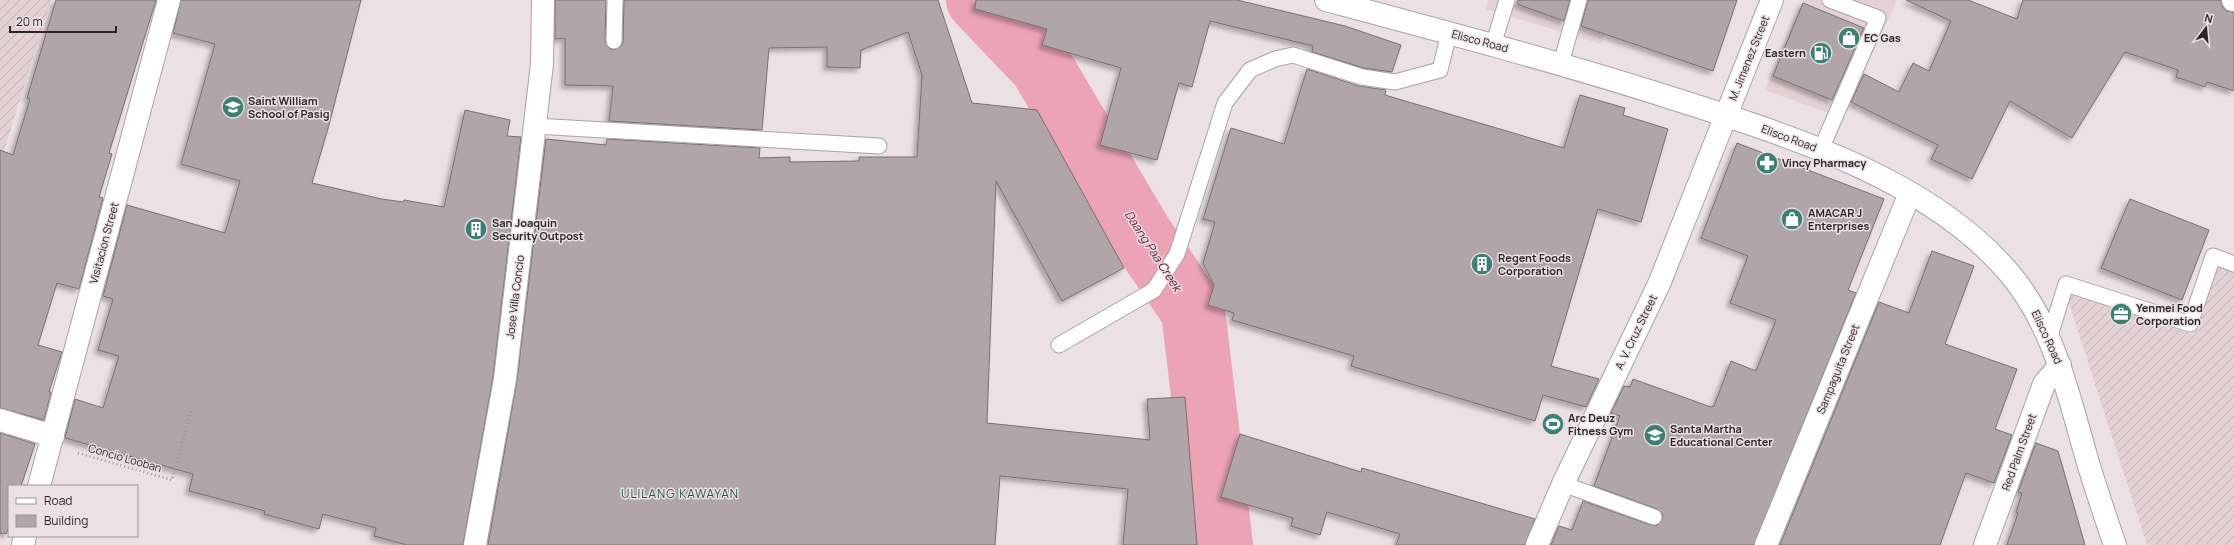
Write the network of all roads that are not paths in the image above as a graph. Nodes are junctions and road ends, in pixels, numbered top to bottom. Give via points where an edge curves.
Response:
1 (169, 0) edge
2 (543, 0) edge
3 (615, 0) edge
4 (1326, 0) edge
5 (1507, 0) edge
6 (1579, 0) edge
7 (1772, 0) edge
8 (1830, 0) edge
9 (1449, 33) junction
10 (614, 41) dead end
11 (1492, 45) junction
12 (1561, 64) junction
13 (1725, 115) junction
14 (535, 126) junction
15 (879, 146) dead end
16 (1821, 149) junction
17 (1910, 193) junction
18 (2234, 264) edge
19 (2049, 339) junction
20 (1059, 345) dead end
21 (2060, 365) junction
22 (0, 420) edge
23 (52, 441) junction
24 (1564, 484) junction
25 (39, 485) edge
26 (1654, 517) dead end
27 (475, 545) edge
28 (1537, 545) edge
29 (1766, 545) edge
30 (1985, 545) edge
31 (2115, 545) edge

1 - 23 street, Visitacion Street
2 - 14 street, Jose Villa Concio via 542,64
3 - 10 lane
4 - 9 street, Elisco Road
5 - 11 lane
6 - 12 lane
7 - 13 street, M. Jimenez Street
8 - 16 lane via 1878,18
9 - 11 street, Elisco Road
9 - 20 lane via 1440,70 1395,82 1362,77 1293,55 1275,59 1250,70 1225,103 1177,254 1154,290
11 - 12 street, Elisco Road
12 - 13 street, Elisco Road
13 - 16 street, Elisco Road
13 - 24 street, A. V. Cruz Street via 1659,284
14 - 15 lane
14 - 27 street, Jose Villa Concio via 505,379
16 - 17 street, Elisco Road
17 - 19 street, Elisco Road via 1958,225 2010,274 2032,305
17 - 29 street, Sampaguita Street
18 - 19 lane via 2213,256 2190,324 2066,284
19 - 21 street, Elisco Road
21 - 30 street, Red Palm Street via 2044,384
21 - 31 street, Elisco Road via 2089,467
22 - 23 street
23 - 25 street, Visitacion Street
24 - 26 lane
24 - 28 street, A. V. Cruz Street

